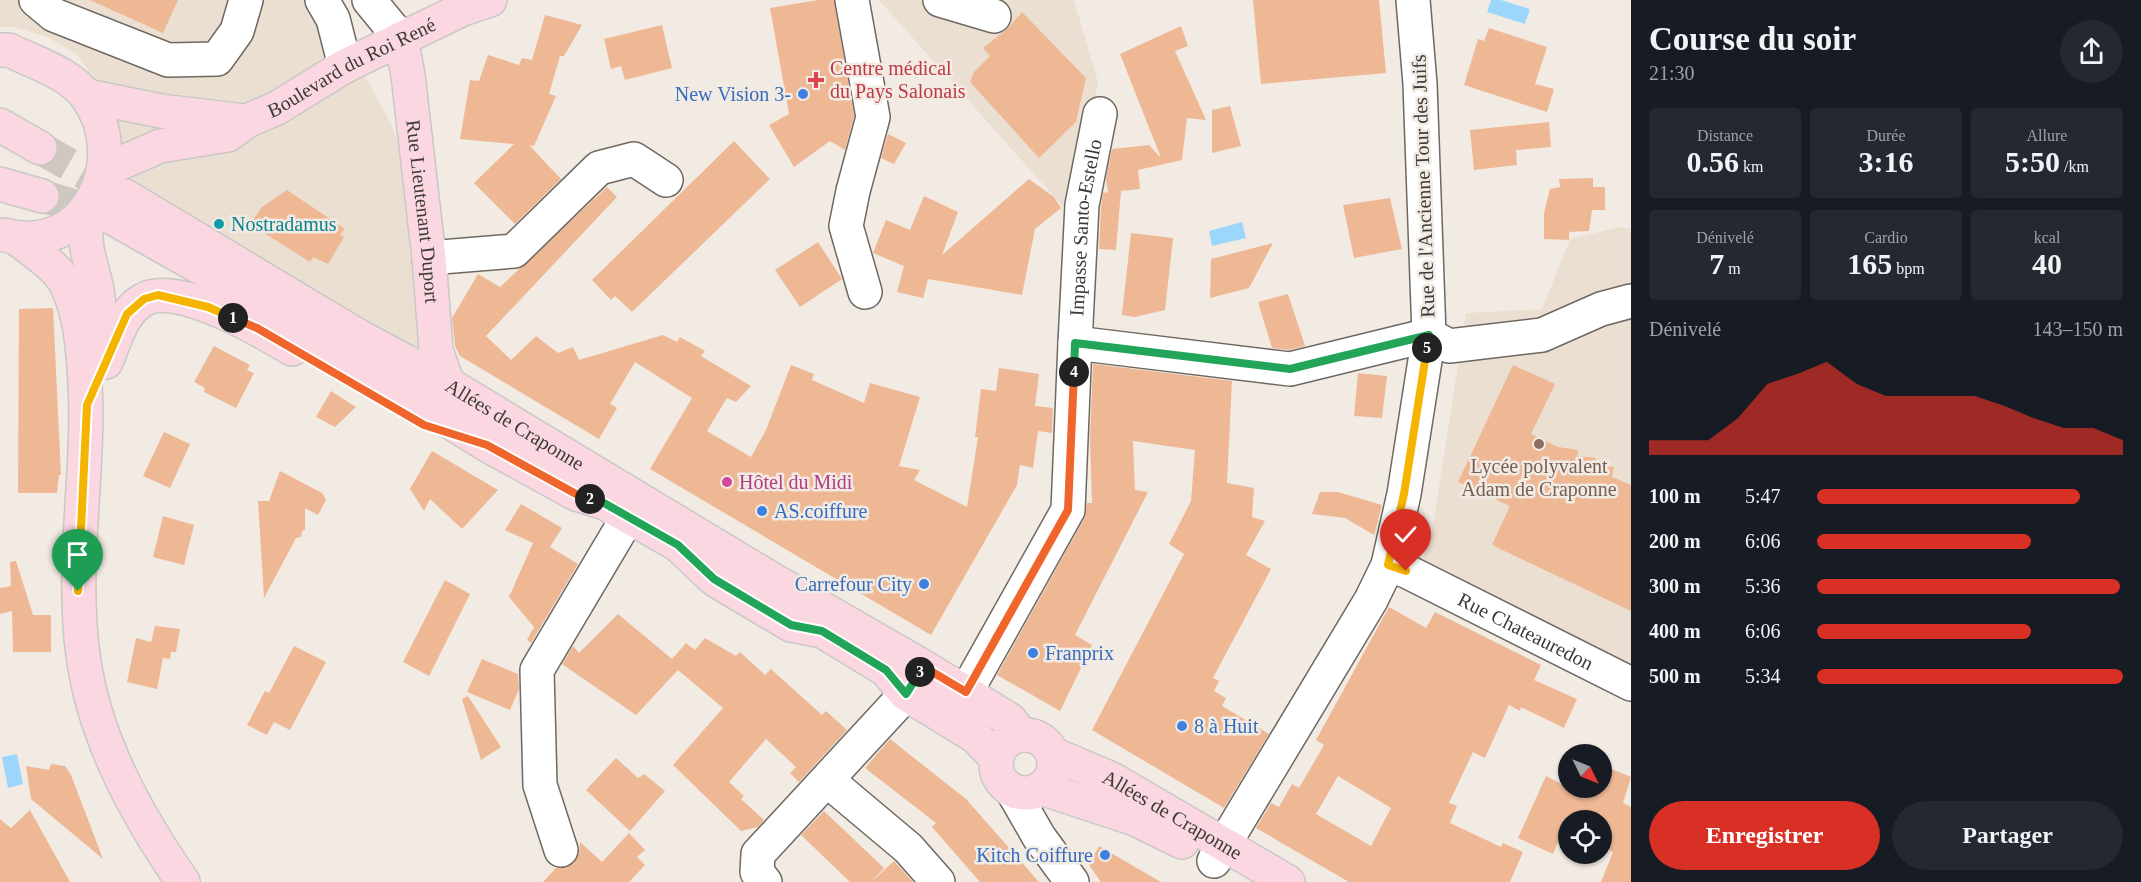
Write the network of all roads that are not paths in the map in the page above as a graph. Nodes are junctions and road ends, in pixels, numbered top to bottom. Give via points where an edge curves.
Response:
1 (36, 0) edge
2 (65, 0) edge
3 (322, 0) edge
4 (369, 0) edge
5 (490, 0) edge
6 (852, 0) edge
7 (940, 0) edge
8 (1413, 0) edge
9 (245, 1) edge
10 (994, 16) dead end
11 (401, 39) junction
12 (0, 50) edge
13 (195, 61) junction
14 (345, 66) junction
15 (87, 96) junction
16 (1100, 114) dead end
17 (247, 121) junction
18 (0, 124) edge
19 (40, 148) tunnel mouth
20 (105, 170) junction
21 (666, 180) dead end
22 (0, 184) edge
23 (42, 196) tunnel mouth
24 (106, 208) junction
25 (8, 236) edge
26 (429, 258) junction
27 (864, 292) dead end
28 (1631, 301) edge
29 (1429, 335) junction
30 (360, 337) junction
31 (1075, 343) junction
32 (106, 362) junction
33 (448, 384) junction
34 (87, 405) junction
35 (487, 445) junction
36 (628, 517) junction
37 (1388, 565) junction
38 (924, 667) junction
39 (1631, 684) edge
40 (966, 692) junction
41 (906, 694) junction
42 (1022, 735) junction
43 (1053, 754) junction
44 (997, 759) junction
45 (827, 780) junction
46 (1027, 789) junction
47 (561, 850) dead end
48 (1219, 853) junction
49 (183, 882) edge
50 (765, 882) edge
51 (938, 882) edge
52 (1072, 882) edge
53 (1248, 882) edge
54 (1288, 882) edge

1 - 13 street via 54,15 168,60
2 - 13 street via 137,28
3 - 14 street via 333,19
4 - 11 street
5 - 11 main road, Boulevard du Roi René
6 - 27 street via 873,117 846,226
7 - 10 street
8 - 29 street, Rue de l'Ancienne Tour des Juifs
9 - 13 street via 237,31 217,59
11 - 14 main road, Boulevard du Roi René
11 - 26 main road, Rue Lieutenant Duport
12 - 15 main road via 9,50 72,81
14 - 17 main road, Boulevard du Roi René via 277,108
15 - 17 main road, Boulevard du Roi René via 161,111
15 - 20 main road via 98,115 105,141
16 - 31 street, Impasse Santo-Estello via 1082,205
17 - 20 main road, Boulevard du Roi René via 228,135 160,146
18 - 19 main road
20 - 24 main road via 98,192
21 - 26 street via 634,159 599,168 514,251
22 - 23 main road
24 - 25 main road via 46,237
24 - 30 main road, Allées de Craponne
24 - 32 main road via 87,249 97,289
24 - 35 main road, Allées de Craponne
25 - 34 main road via 54,270 65,283 81,331
26 - 33 main road, Rue Lieutenant Duport via 436,350
28 - 29 street via 1601,309 1542,335 1449,346
29 - 31 street via 1290,369
29 - 37 street, Rue de l'Ancienne Tour des Juifs via 1404,494
30 - 33 main road, Allées de Craponne
30 - 35 main road
31 - 40 street, Impasse Santo-Estello via 1068,510
32 - 34 main road
32 - 35 main road via 127,314 144,299 171,296 257,328 424,425
33 - 38 main road, Allées de Craponne
34 - 49 main road via 78,591 83,656 98,714 124,787 157,846
35 - 36 main road, Allées de Craponne via 576,494 604,503
36 - 41 main road, Allées de Craponne via 678,545 714,579 791,625 822,631 886,670
36 - 47 street via 537,670 540,785
37 - 39 street, Rue Chateauredon
37 - 48 street, Rue de l'Ancienne Tour des Juifs
38 - 40 main road, Allées de Craponne
38 - 41 street
40 - 42 main road, Allées de Craponne via 1010,720
41 - 44 main road, Allées de Craponne via 976,737
41 - 45 street
42 - 43 main road via 1041,739
42 - 44 main road via 1005,743
43 - 46 main road via 1053,773
43 - 48 main road, Allées de Craponne via 1112,779
44 - 46 main road via 999,777
45 - 50 street via 758,854 758,872
45 - 51 street via 908,848
46 - 48 main road, Allées de Craponne via 1135,819
46 - 52 street via 1039,837
48 - 53 main road, Allées de Craponne
48 - 54 main road, Allées de Craponne

